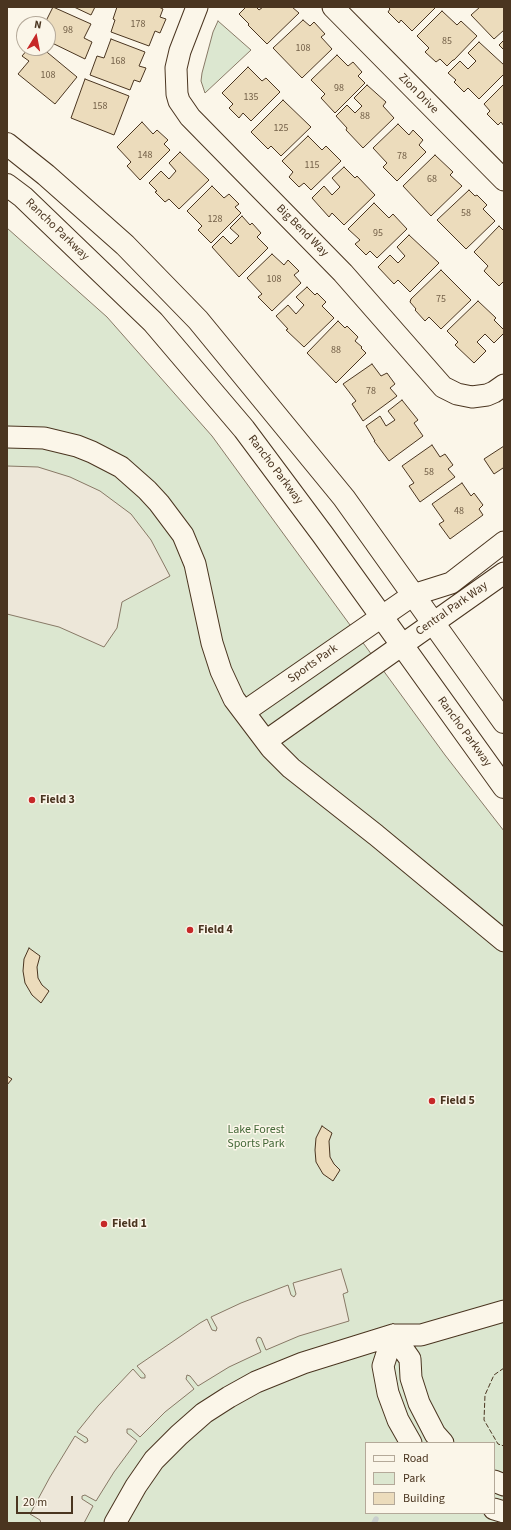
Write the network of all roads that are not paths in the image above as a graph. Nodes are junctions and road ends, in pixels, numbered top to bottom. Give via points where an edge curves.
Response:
1 (197, 7) edge
2 (333, 7) edge
3 (7, 144) edge
4 (504, 180) edge
5 (7, 185) edge
6 (504, 385) edge
7 (7, 437) edge
8 (504, 542) edge
9 (504, 573) edge
10 (413, 595) junction
11 (381, 617) junction
12 (433, 622) junction
13 (401, 645) junction
14 (244, 712) junction
15 (504, 722) edge
16 (266, 741) junction
17 (504, 787) edge
18 (504, 941) edge
19 (504, 1311) edge
20 (393, 1335) junction
21 (410, 1442) edge
22 (442, 1442) edge
23 (115, 1523) edge

1 - 6 street, Big Bend Way via 176,68 179,102 190,117 343,273 443,387 457,394 472,397 487,395
2 - 4 street, Zion Drive
3 - 10 main road via 125,245 198,320 344,498
5 - 11 main road, Rancho Parkway via 23,197 153,322 244,428
7 - 14 street via 62,441 92,452 120,467 159,503 183,536 195,564 212,643 221,671 234,699
8 - 10 street, Central Park Way via 451,582
9 - 12 street, Central Park Way
10 - 11 street, Central Park Way
10 - 12 main road
11 - 13 main road, Rancho Parkway
11 - 14 street, Sports Park
12 - 13 street, Central Park Way
12 - 15 main road
13 - 16 street
13 - 17 main road, Rancho Parkway
14 - 16 street
16 - 18 street via 291,768
19 - 20 street via 421,1335
20 - 21 street via 383,1366 388,1393 398,1420
20 - 22 street via 410,1359 411,1378 419,1403 435,1434
20 - 23 street via 303,1363 229,1397 204,1413 154,1460

